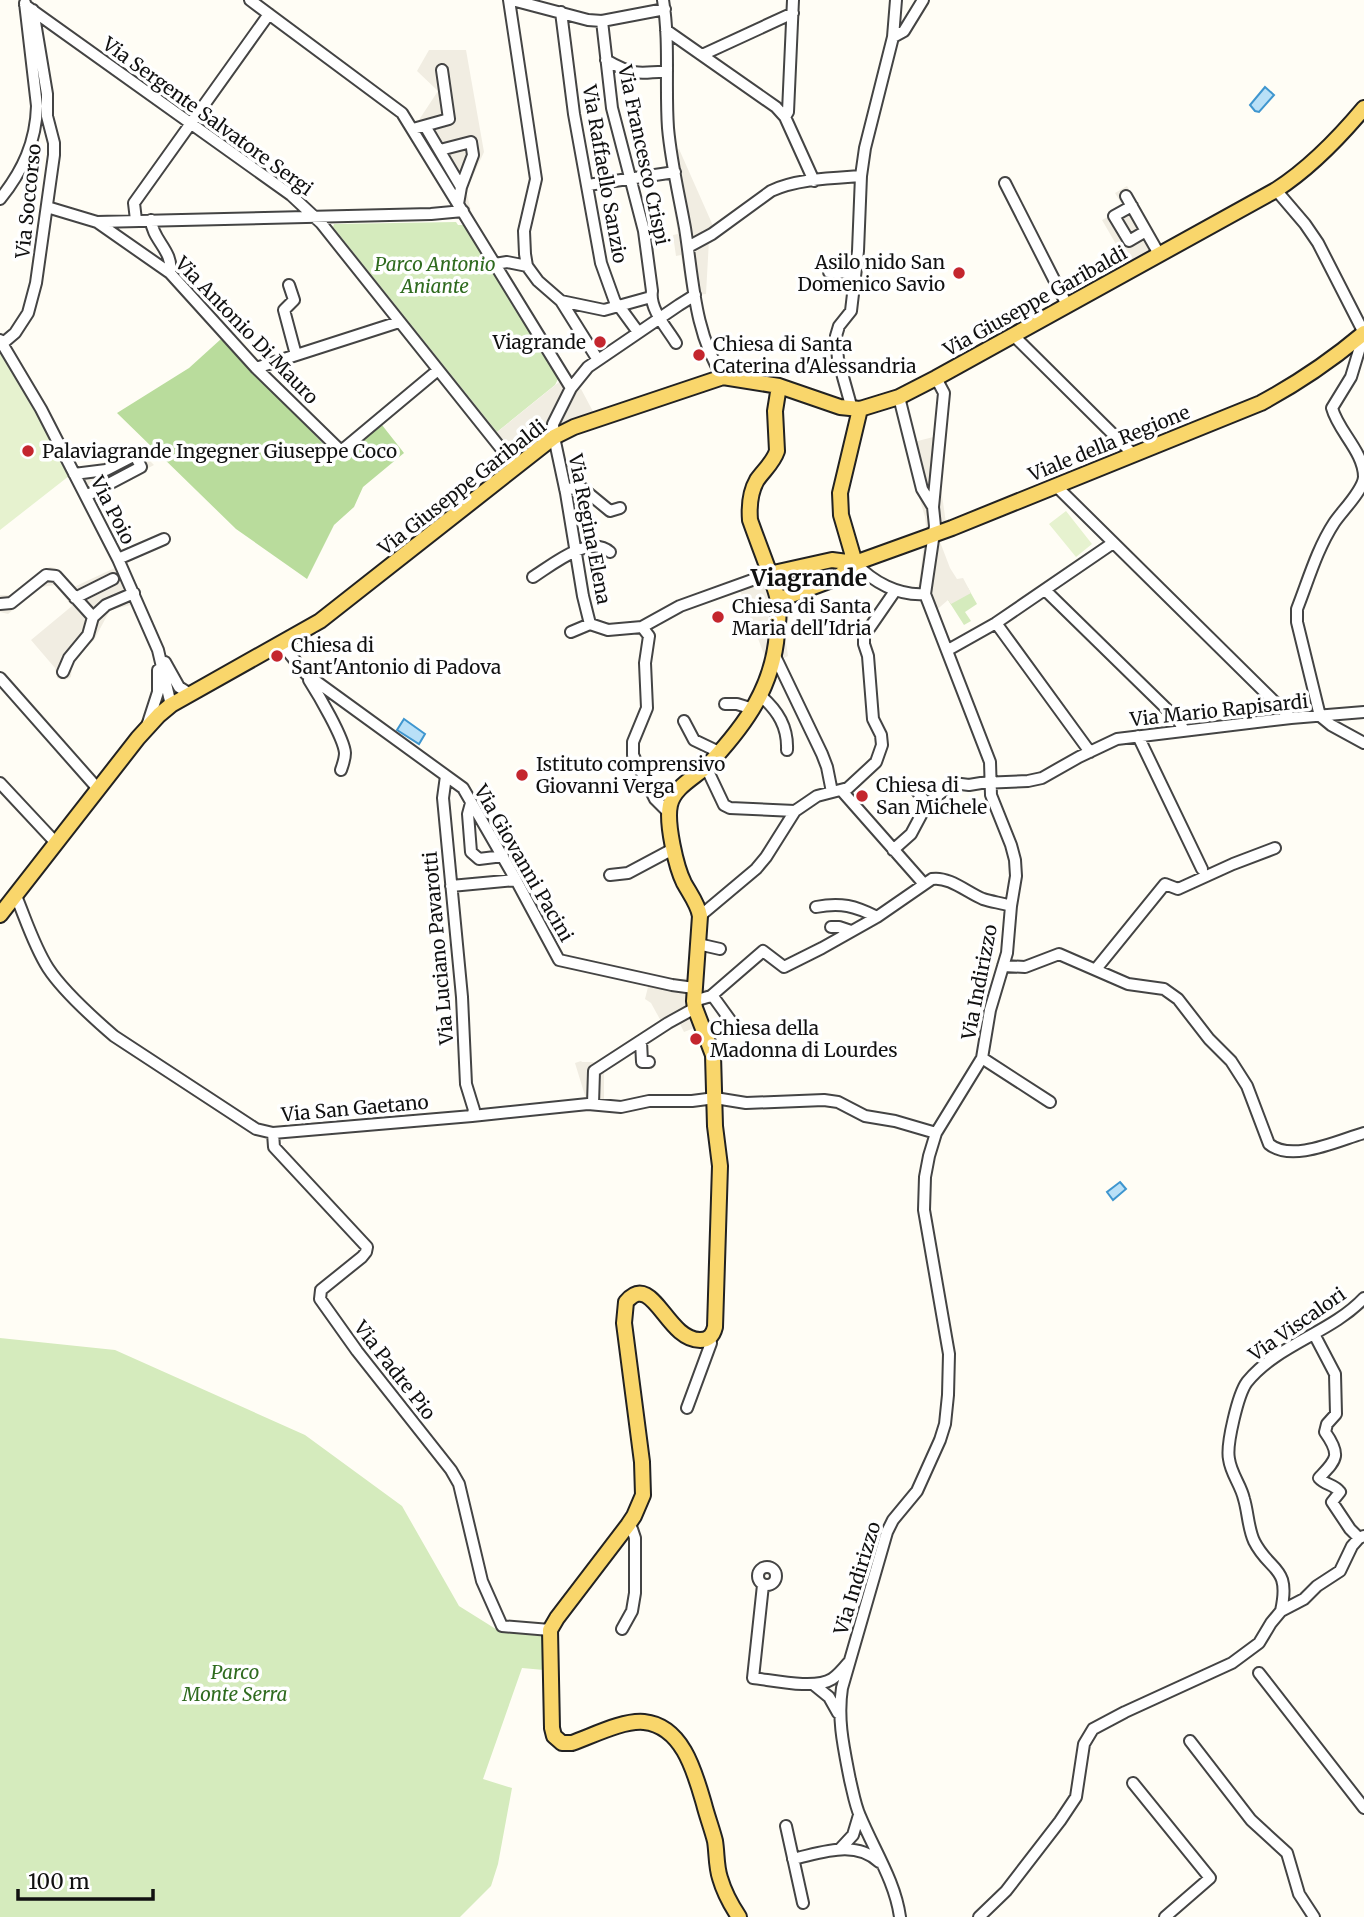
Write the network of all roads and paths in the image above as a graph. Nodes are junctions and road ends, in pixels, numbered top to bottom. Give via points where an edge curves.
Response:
1 (250, 0) edge
2 (511, 0) edge
3 (793, 0) edge
4 (896, 0) edge
5 (923, 0) edge
6 (664, 4) edge
7 (28, 5) edge
8 (561, 12) junction
9 (793, 13) junction
10 (270, 14) junction
11 (602, 21) junction
12 (666, 30) junction
13 (894, 37) junction
14 (702, 55) junction
15 (606, 60) junction
16 (442, 70) dead end
17 (667, 71) junction
18 (1364, 108) edge
19 (785, 117) junction
20 (192, 123) junction
21 (425, 126) junction
22 (413, 129) junction
23 (440, 150) junction
24 (674, 172) junction
25 (861, 176) junction
26 (632, 179) junction
27 (814, 181) junction
28 (1005, 183) dead end
29 (588, 185) junction
30 (461, 187) junction
31 (1276, 190) junction
32 (291, 195) junction
33 (0, 198) edge
34 (134, 202) junction
35 (47, 207) junction
36 (461, 207) junction
37 (283, 217) junction
38 (313, 217) junction
39 (136, 220) junction
40 (151, 220) junction
41 (117, 221) junction
42 (97, 222) junction
43 (1146, 231) junction
44 (688, 247) junction
45 (1159, 254) junction
46 (495, 264) junction
47 (527, 266) junction
48 (170, 272) junction
49 (829, 272) dead end
50 (855, 273) junction
51 (289, 285) dead end
52 (695, 295) junction
53 (651, 297) junction
54 (561, 301) junction
55 (1066, 305) junction
56 (620, 306) junction
57 (660, 317) junction
58 (399, 322) junction
59 (638, 332) junction
60 (1364, 333) edge
61 (1013, 335) junction
62 (1, 342) edge
63 (676, 343) dead end
64 (296, 355) junction
65 (598, 360) junction
66 (256, 368) junction
67 (438, 370) junction
68 (723, 377) junction
69 (936, 378) junction
70 (779, 386) junction
71 (570, 388) junction
72 (898, 397) junction
73 (856, 409) junction
74 (554, 437) junction
75 (1133, 454) junction
76 (515, 466) junction
77 (106, 470) junction
78 (75, 474) junction
79 (112, 482) junction
80 (1055, 485) junction
81 (565, 489) junction
82 (86, 496) junction
83 (933, 507) junction
84 (620, 508) dead end
85 (934, 535) junction
86 (164, 539) dead end
87 (1113, 543) junction
88 (575, 550) junction
89 (610, 552) dead end
90 (118, 559) junction
91 (855, 563) junction
92 (769, 572) junction
93 (533, 577) dead end
94 (113, 579) dead end
95 (1045, 590) junction
96 (895, 591) junction
97 (134, 593) junction
98 (925, 594) junction
99 (75, 598) junction
100 (778, 600) junction
101 (0, 604) edge
102 (93, 617) junction
103 (996, 623) junction
104 (590, 624) junction
105 (642, 627) junction
106 (571, 632) dead end
107 (281, 643) junction
108 (159, 650) junction
109 (948, 650) junction
110 (63, 672) dead end
111 (777, 672) junction
112 (306, 674) junction
113 (1, 680) edge
114 (190, 694) junction
115 (761, 696) junction
116 (725, 704) dead end
117 (171, 705) junction
118 (753, 709) junction
119 (1364, 712) edge
120 (1320, 716) junction
121 (1291, 718) junction
122 (684, 721) dead end
123 (146, 730) junction
124 (1184, 730) junction
125 (1138, 736) junction
126 (1364, 743) edge
127 (787, 750) dead end
128 (719, 752) junction
129 (1090, 752) junction
130 (706, 767) junction
131 (341, 770) dead end
132 (446, 776) junction
133 (992, 782) junction
134 (2, 788) edge
135 (99, 790) junction
136 (916, 790) dead end
137 (837, 792) junction
138 (471, 803) junction
139 (928, 804) junction
140 (795, 811) junction
141 (670, 814) junction
142 (57, 844) junction
143 (1275, 848) dead end
144 (673, 849) junction
145 (893, 850) junction
146 (503, 856) junction
147 (1202, 869) dead end
148 (610, 875) dead end
149 (516, 880) junction
150 (924, 884) junction
151 (451, 886) junction
152 (16, 896) junction
153 (1011, 906) junction
154 (816, 907) dead end
155 (0, 915) edge
156 (701, 916) junction
157 (877, 917) junction
158 (831, 927) dead end
159 (851, 931) junction
160 (698, 944) junction
161 (720, 949) dead end
162 (1003, 966) junction
163 (1096, 969) junction
164 (711, 996) junction
165 (695, 998) junction
166 (751, 1029) dead end
167 (641, 1041) junction
168 (982, 1058) junction
169 (649, 1062) dead end
170 (715, 1098) junction
171 (1050, 1102) dead end
172 (593, 1104) junction
173 (472, 1116) junction
174 (936, 1132) junction
175 (273, 1133) junction
176 (1364, 1133) edge
177 (1364, 1298) edge
178 (1314, 1334) junction
179 (709, 1337) junction
180 (687, 1408) dead end
181 (628, 1525) junction
182 (1361, 1537) edge
183 (763, 1585) dead end
184 (1281, 1611) junction
185 (622, 1629) dead end
186 (550, 1630) junction
187 (850, 1661) junction
188 (1259, 1673) dead end
189 (813, 1684) junction
190 (840, 1720) junction
191 (1190, 1741) dead end
192 (1133, 1783) dead end
193 (1364, 1808) edge
194 (859, 1815) junction
195 (786, 1826) dead end
196 (840, 1849) junction
197 (793, 1859) junction
198 (884, 1867) junction
199 (803, 1903) dead end
200 (1171, 1915) edge
201 (739, 1917) edge
202 (900, 1917) edge
203 (979, 1917) edge
204 (1314, 1917) edge

1 - 10 street
2 - 8 street
2 - 47 street via 536,180 524,230
3 - 9 street
4 - 13 street
5 - 13 street via 904,31
6 - 11 street
6 - 12 street
7 - 20 street, Via Sergente Salvatore Sergi
7 - 33 street via 36,121 22,168
7 - 35 street, Via Soccorso via 54,143
8 - 11 street
8 - 29 street, Via Raffaello Sanzio
9 - 14 street
9 - 19 street
10 - 20 street
10 - 22 street via 392,104
11 - 15 street, Via Francesco Crispi
12 - 14 street
12 - 17 street
13 - 25 street
14 - 19 street
15 - 17 street via 635,74
15 - 26 street, Via Francesco Crispi via 612,108
16 - 21 street via 449,119
17 - 24 street
18 - 31 main road, Via Giuseppe Garibaldi via 1294,179
19 - 27 street
20 - 32 street, Via Sergente Salvatore Sergi
20 - 34 street
21 - 22 street
21 - 23 street
22 - 36 street
23 - 30 street
23 - 30 street via 471,142 473,155
24 - 26 street
24 - 44 street
25 - 27 street
25 - 50 street
26 - 29 street
26 - 53 street, Via Francesco Crispi via 644,231
27 - 44 street via 780,186
28 - 55 street
29 - 56 street, Via Raffaello Sanzio via 601,263
30 - 36 street
31 - 45 main road, Via Giuseppe Garibaldi
31 - 60 street via 1318,243
32 - 37 street
32 - 38 street, Via Sergente Salvatore Sergi
34 - 39 street
34 - 41 street
35 - 42 street, Via Antonio Di Mauro
35 - 62 street, Via Soccorso via 28,313
36 - 38 street via 431,214
36 - 46 street
37 - 38 street
37 - 40 street
38 - 58 street, Via Sergente Salvatore Sergi
39 - 40 street
39 - 41 street
40 - 48 street via 154,235 170,258
41 - 42 street
42 - 48 street, Via Antonio Di Mauro
43 - 43 street via 1129,241 1114,216 1129,201
43 - 45 street
44 - 52 street
45 - 55 main road, Via Giuseppe Garibaldi
46 - 47 street
46 - 71 street
47 - 54 street
48 - 66 street, Via Antonio Di Mauro
49 - 50 street
50 - 73 street via 850,311 836,336 843,378
51 - 64 street via 294,300 284,310
52 - 57 street
52 - 68 street via 706,343
53 - 56 street
53 - 57 street, Via Francesco Crispi
54 - 56 street via 604,310
54 - 65 street
55 - 61 main road, Via Giuseppe Garibaldi
56 - 59 street, Via Raffaello Sanzio
57 - 59 street
57 - 63 street, Via Francesco Crispi
58 - 64 street
58 - 67 street, Via Sergente Salvatore Sergi
59 - 65 street
60 - 75 main road, Viale della Regione via 1329,362 1261,403
60 - 120 street via 1351,377 1332,408 1353,446 1364,479 1328,533 1297,609 1299,636
61 - 69 main road, Via Giuseppe Garibaldi
61 - 75 street
62 - 78 street, Via Poio
64 - 66 street
65 - 71 street
66 - 67 street, Via Antonio Di Mauro via 341,451
67 - 76 street, Via Sergente Salvatore Sergi
68 - 70 main road, Via Giuseppe Garibaldi
68 - 74 main road, Via Giuseppe Garibaldi
69 - 72 main road, Via Giuseppe Garibaldi
69 - 83 street via 944,393
70 - 73 main road, Via Giuseppe Garibaldi
70 - 92 main road via 777,452 756,482 749,512
71 - 74 street via 553,424
72 - 73 main road, Via Giuseppe Garibaldi
72 - 83 street via 922,489
73 - 91 main road via 841,493 841,515
74 - 76 main road, Via Giuseppe Garibaldi
74 - 81 street, Via Regina Elena
75 - 80 main road, Viale della Regione
76 - 107 main road, Via Giuseppe Garibaldi via 331,613
77 - 78 street
77 - 79 street
77 - 79 street via 135,455 141,467
78 - 82 street, Via Poio
79 - 82 street
80 - 85 main road, Viale della Regione
80 - 87 street
81 - 84 street via 582,488 610,511
81 - 88 street, Via Regina Elena
82 - 90 street, Via Poio
83 - 85 street
85 - 91 main road, Viale della Regione
85 - 98 street
86 - 90 street
87 - 95 street
87 - 121 street
88 - 89 street via 604,547
88 - 93 street
88 - 104 street, Via Regina Elena
90 - 97 street, Via Poio
91 - 92 main road via 832,560
91 - 96 street
91 - 100 main road via 837,578
92 - 100 main road
92 - 105 street via 680,606
94 - 99 street
95 - 103 street
95 - 124 street
96 - 98 street
96 - 137 street via 864,636 881,751 871,767
97 - 102 street via 106,605
97 - 108 street, Via Poio
98 - 109 street, Via Indirizzo
99 - 101 street via 56,576 46,575 11,603
99 - 102 street
100 - 111 main road
102 - 110 street via 88,635
103 - 109 street
103 - 129 street
104 - 105 street, Via Regina Elena via 608,630
104 - 106 street
105 - 141 street via 649,636 647,708 632,755 655,799
107 - 112 street, Via Giovanni Pacini
107 - 114 main road, Via Giuseppe Garibaldi
108 - 114 street via 179,687
108 - 117 street, Via Poio
108 - 123 street via 158,692
109 - 133 street, Via Indirizzo via 990,762
111 - 115 main road
111 - 137 street
112 - 131 street via 344,747
112 - 132 street, Via Giovanni Pacini
113 - 135 street
114 - 117 main road, Via Giuseppe Garibaldi
115 - 118 main road
115 - 127 street via 779,716
116 - 118 street
117 - 123 main road, Via Giuseppe Garibaldi
118 - 128 main road
119 - 120 street, Via Mario Rapisardi
120 - 121 street, Via Mario Rapisardi
120 - 126 street
121 - 124 street, Via Mario Rapisardi
122 - 128 street via 694,740
123 - 135 main road, Via Giuseppe Garibaldi
124 - 125 street, Via Mario Rapisardi
125 - 129 street, Via Mario Rapisardi via 1117,738
125 - 147 street
128 - 130 main road
129 - 133 street, Via Mario Rapisardi via 1042,778
130 - 140 street via 724,805 730,808
130 - 141 main road via 674,796
132 - 138 street, Via Giovanni Pacini via 463,788
132 - 151 street, Via Luciano Pavarotti via 443,798
133 - 139 street, Via Mario Rapisardi via 953,783
133 - 153 street, Via Indirizzo via 1015,860
134 - 142 street
135 - 142 main road, Via Giuseppe Garibaldi
136 - 139 street
137 - 140 street via 817,796
137 - 145 street
138 - 146 street, Via Giovanni Pacini
138 - 146 street via 471,852 479,859
139 - 145 street via 911,834
140 - 156 street via 756,869
141 - 144 main road
142 - 152 main road, Via Giuseppe Garibaldi
143 - 163 street via 1178,889 1165,884
144 - 148 street via 628,873
144 - 156 main road
145 - 150 street
146 - 149 street, Via Giovanni Pacini
149 - 151 street
149 - 165 street, Via Giovanni Pacini via 559,960 659,982
150 - 153 street via 936,877
150 - 157 street
151 - 173 street, Via Luciano Pavarotti
152 - 155 main road, Via Giuseppe Garibaldi
152 - 175 street, Via San Gaetano via 48,968 93,1018 256,1129
153 - 162 street, Via Indirizzo
154 - 157 street via 840,904
156 - 160 main road
157 - 159 street
158 - 159 street
159 - 164 street via 783,967 763,951
160 - 161 street
160 - 165 main road
162 - 163 street via 1025,967 1059,954
162 - 168 street, Via Indirizzo
163 - 176 street via 1128,984 1164,989 1178,999 1231,1061 1247,1086 1269,1144 1276,1150 1310,1150
164 - 165 street
164 - 166 street via 738,1031
165 - 167 street
165 - 170 main road via 713,1055
167 - 169 street via 642,1062
167 - 172 street via 597,1069
168 - 171 street, Via Indirizzo
168 - 174 street, Via Indirizzo
170 - 172 street, Via San Gaetano via 621,1107
170 - 174 street, Via San Gaetano via 746,1103 838,1102 865,1116
170 - 179 main road via 720,1166 715,1327
172 - 173 street, Via San Gaetano
173 - 175 street, Via San Gaetano
174 - 187 street, Via Indirizzo via 924,1210 948,1354 945,1424 917,1491 887,1532
175 - 186 street, Via Padre Pio via 274,1147 367,1247 362,1257 321,1290 320,1298 459,1484 482,1581 502,1626
177 - 178 street, Via Viscalori
178 - 182 street via 1332,1366 1336,1386 1336,1414 1325,1427 1336,1456 1319,1478 1340,1492 1332,1502
178 - 184 street, Via Viscalori via 1269,1362 1246,1384 1228,1446 1253,1540 1283,1582
179 - 180 street
179 - 181 main road via 699,1340 680,1333 650,1296 637,1293 626,1301 624,1322 643,1495
181 - 185 street via 635,1538 635,1593
181 - 186 main road
182 - 184 street via 1340,1571
183 - 189 street via 753,1678
184 - 203 street via 1259,1643 1232,1663 1093,1730 1084,1744 1076,1797 1006,1891
186 - 201 main road via 554,1736 562,1743 572,1743 645,1722 674,1738 694,1769 724,1892
187 - 189 street via 831,1679
187 - 190 street, Via Indirizzo
188 - 193 street
189 - 190 street via 829,1696
190 - 194 street, Via Indirizzo
191 - 204 street via 1251,1820 1287,1853 1299,1894
192 - 200 street via 1210,1878
194 - 196 street via 853,1835
194 - 198 street, Via Indirizzo
195 - 197 street
196 - 197 street
196 - 198 street via 860,1851
197 - 199 street
198 - 202 street, Via Indirizzo

